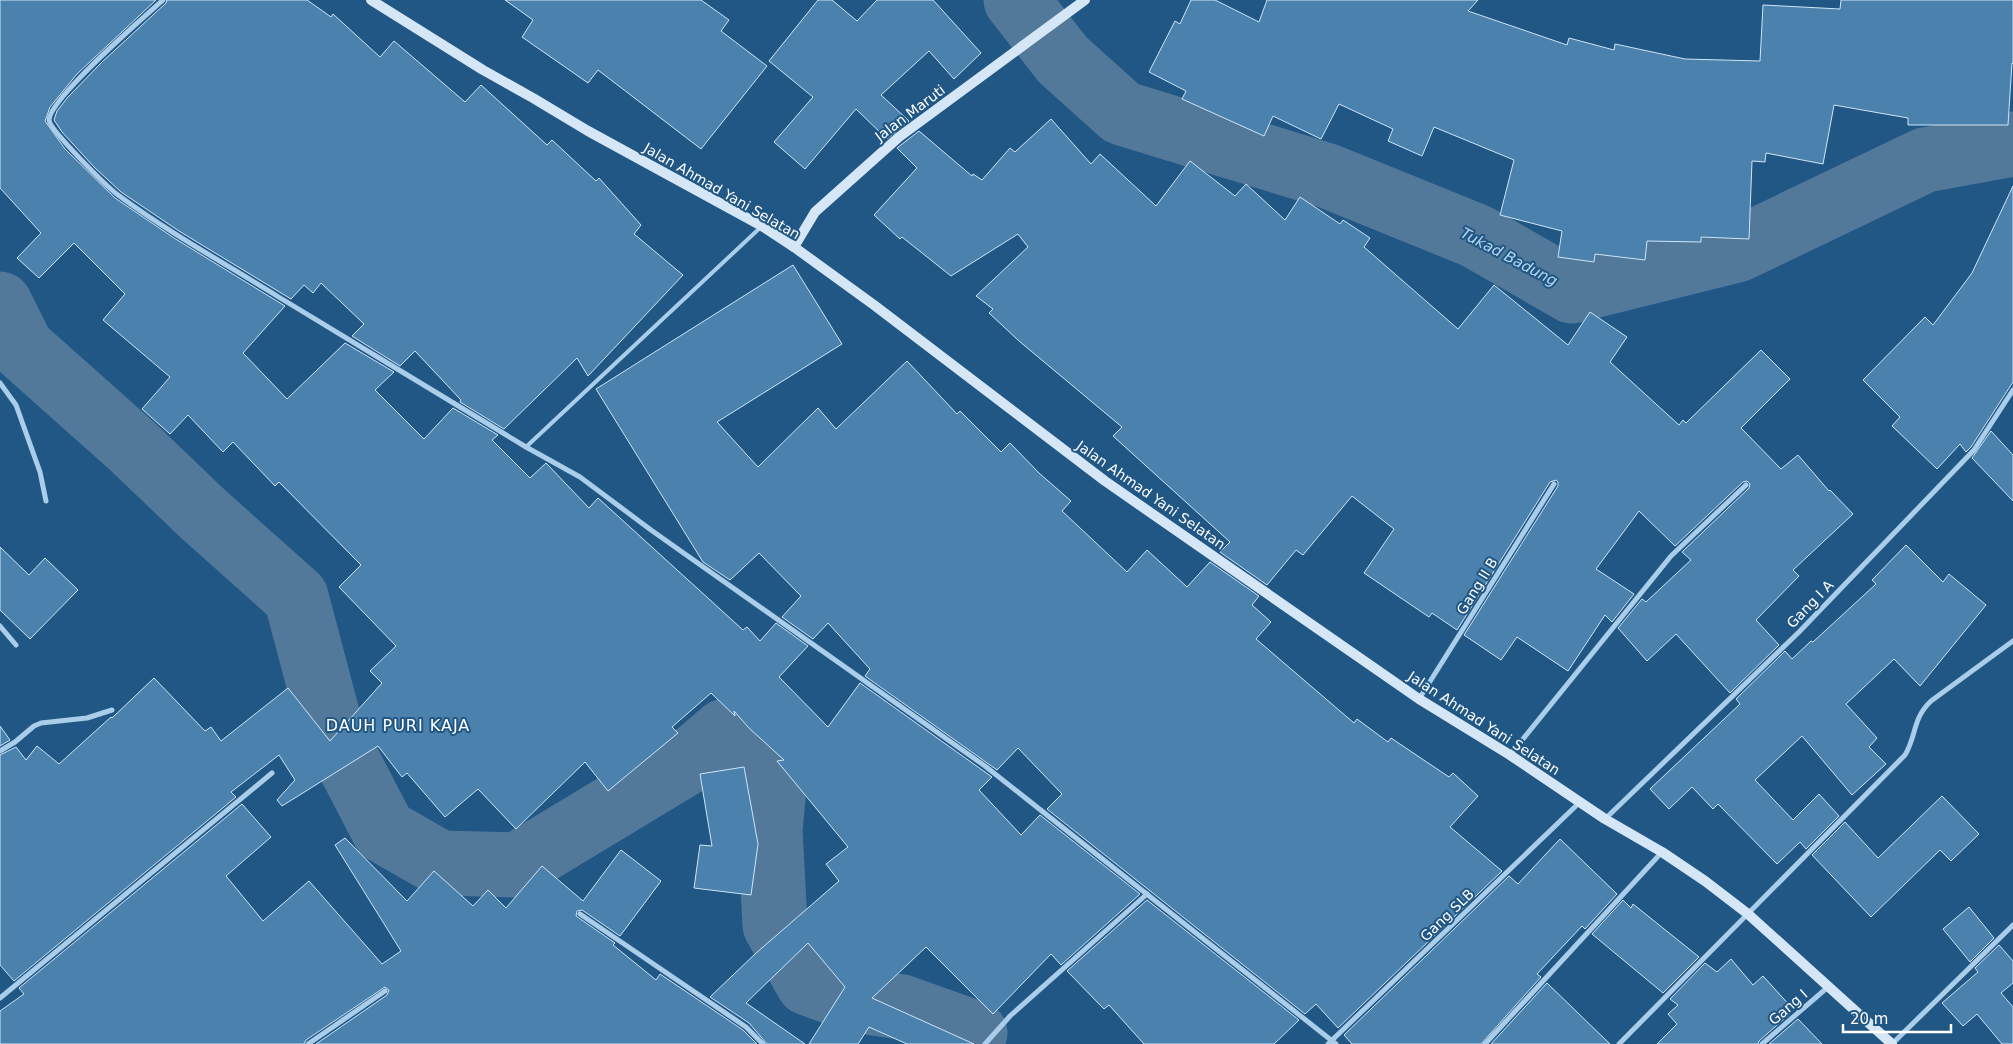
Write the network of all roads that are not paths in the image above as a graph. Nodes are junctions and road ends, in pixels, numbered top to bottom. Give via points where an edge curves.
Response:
1 (163, 0) edge
2 (371, 0) edge
3 (1085, 0) edge
4 (762, 226) junction
5 (794, 247) junction
6 (0, 383) edge
7 (2013, 390) edge
8 (526, 447) junction
9 (1554, 484) dead end
10 (1746, 484) dead end
11 (46, 501) dead end
12 (0, 626) edge
13 (2013, 641) edge
14 (16, 645) dead end
15 (1419, 699) junction
16 (112, 710) dead end
17 (0, 751) edge
18 (1510, 755) junction
19 (272, 773) dead end
20 (1580, 802) junction
21 (1605, 819) junction
22 (1662, 852) junction
23 (1147, 894) junction
24 (580, 914) dead end
25 (1748, 914) junction
26 (2013, 925) edge
27 (1828, 987) junction
28 (384, 990) dead end
29 (0, 998) edge
30 (1332, 1043) edge
31 (308, 1044) edge
32 (763, 1044) edge
33 (985, 1044) edge
34 (1485, 1044) edge
35 (1619, 1044) edge
36 (1762, 1044) edge
37 (1892, 1044) edge

1 - 8 street via 70,87 53,110 49,120 63,141 116,194 179,236
2 - 4 main road, Jalan Ahmad Yani Selatan via 482,70
3 - 5 main road, Jalan Maruti via 899,137 814,212
4 - 5 main road, Jalan Ahmad Yani Selatan
4 - 8 lane
5 - 15 main road, Jalan Ahmad Yani Selatan via 1105,480
6 - 11 street via 16,405 40,472
7 - 21 street, Gang I A via 1974,450 1799,632
8 - 23 street via 580,477 985,766
9 - 15 street, Gang II B
10 - 18 street via 1671,556
12 - 14 street
13 - 25 street via 1922,709 1905,755
15 - 18 main road, Jalan Ahmad Yani Selatan
16 - 17 street via 87,718 42,723
18 - 20 main road, Jalan Ahmad Yani Selatan
19 - 29 street
20 - 21 main road, Jalan Ahmad Yani Selatan
20 - 30 street, Gang SLB
21 - 22 main road, Jalan Ahmad Yani Selatan
22 - 25 main road, Jalan Ahmad Yani Selatan
22 - 34 street
23 - 30 street
23 - 33 street via 1010,1016
24 - 32 street via 746,1027
25 - 27 main road, Jalan Ahmad Yani Selatan
25 - 35 street
26 - 37 street
27 - 36 street, Gang I
27 - 37 main road, Jalan Ahmad Yani Selatan
28 - 31 street

